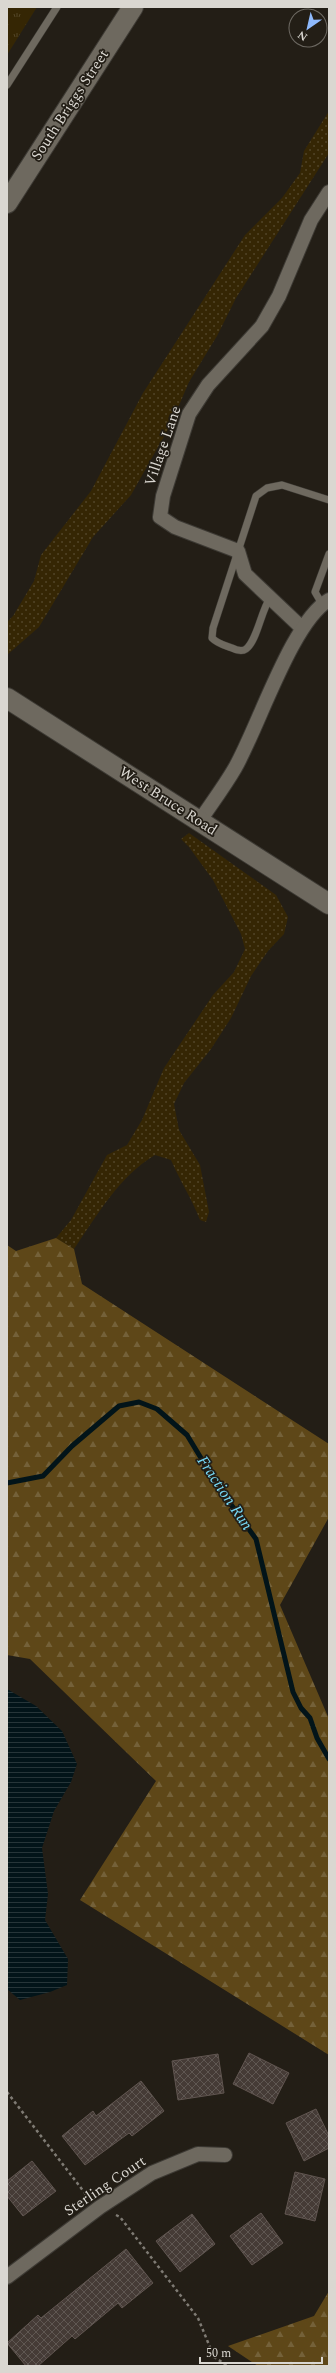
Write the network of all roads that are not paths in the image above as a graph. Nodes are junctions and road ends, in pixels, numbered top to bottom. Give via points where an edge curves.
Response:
1 (57, 7) edge
2 (133, 7) edge
3 (7, 85) edge
4 (329, 192) edge
5 (7, 203) edge
6 (329, 500) edge
7 (238, 551) junction
8 (329, 554) edge
9 (270, 598) junction
10 (325, 602) edge
11 (302, 628) junction
12 (7, 698) edge
13 (199, 822) junction
14 (329, 904) edge
15 (225, 2155) dead end
16 (9, 2270) edge

1 - 3 lane
2 - 5 street, South Briggs Street
4 - 7 street, Village Lane via 311,220 279,296 262,326 208,385 189,414 163,496 160,517 175,527
6 - 7 lane via 282,485 267,488 256,496
7 - 9 street via 245,574
7 - 9 lane via 212,638 217,643 240,651 246,649 252,642
8 - 10 lane via 315,592
9 - 11 street
10 - 11 street
11 - 13 street via 235,768
12 - 13 street, West Bruce Road
13 - 14 street, West Bruce Road
15 - 16 street, Sterling Court via 198,2154 158,2170

